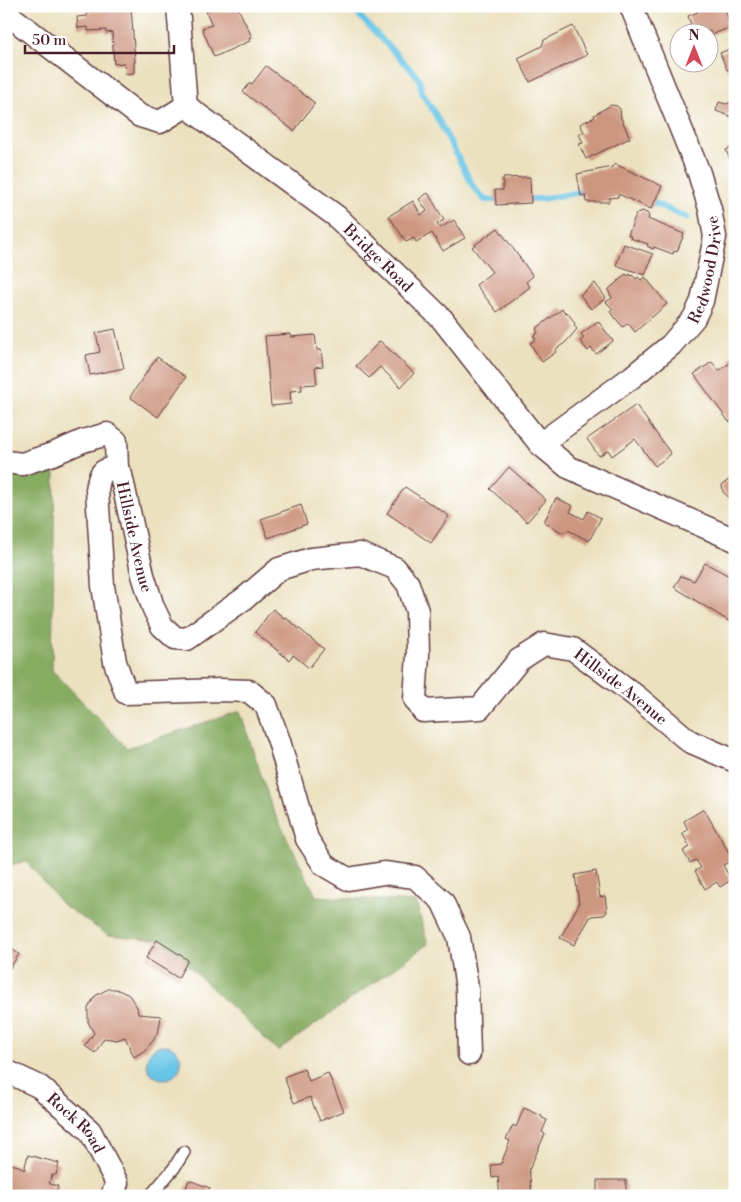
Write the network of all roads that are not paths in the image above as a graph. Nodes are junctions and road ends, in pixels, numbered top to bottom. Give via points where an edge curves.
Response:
1 (178, 6) edge
2 (631, 6) edge
3 (6, 13) edge
4 (186, 106) junction
5 (540, 444) junction
6 (6, 462) edge
7 (117, 469) junction
8 (735, 540) edge
9 (735, 760) edge
10 (469, 1054) dead end
11 (6, 1071) edge
12 (184, 1152) dead end
13 (112, 1196) edge
14 (150, 1196) edge

1 - 4 street
2 - 5 street, Redwood Drive via 699,173 710,209 715,237 702,301 694,318 671,345
3 - 4 street via 140,116 160,122
4 - 5 street, Bridge Road via 336,216 442,319
5 - 8 street, Bridge Road via 568,467
6 - 7 street via 22,464 107,434 116,441
7 - 9 street, Hillside Avenue via 153,607 162,626 175,638 188,639 279,569 311,559 360,554 395,568 408,584 417,611 415,699 423,711 480,708 518,660 544,644 573,649 689,741
7 - 10 street, Hillside Avenue via 109,468 102,472 97,490 103,586 115,662 126,693 249,691 266,705 307,839 324,865 348,879 384,873 415,877 442,901 459,937 467,988
11 - 13 street, Rock Road via 40,1087 90,1131 117,1183
12 - 14 lane

